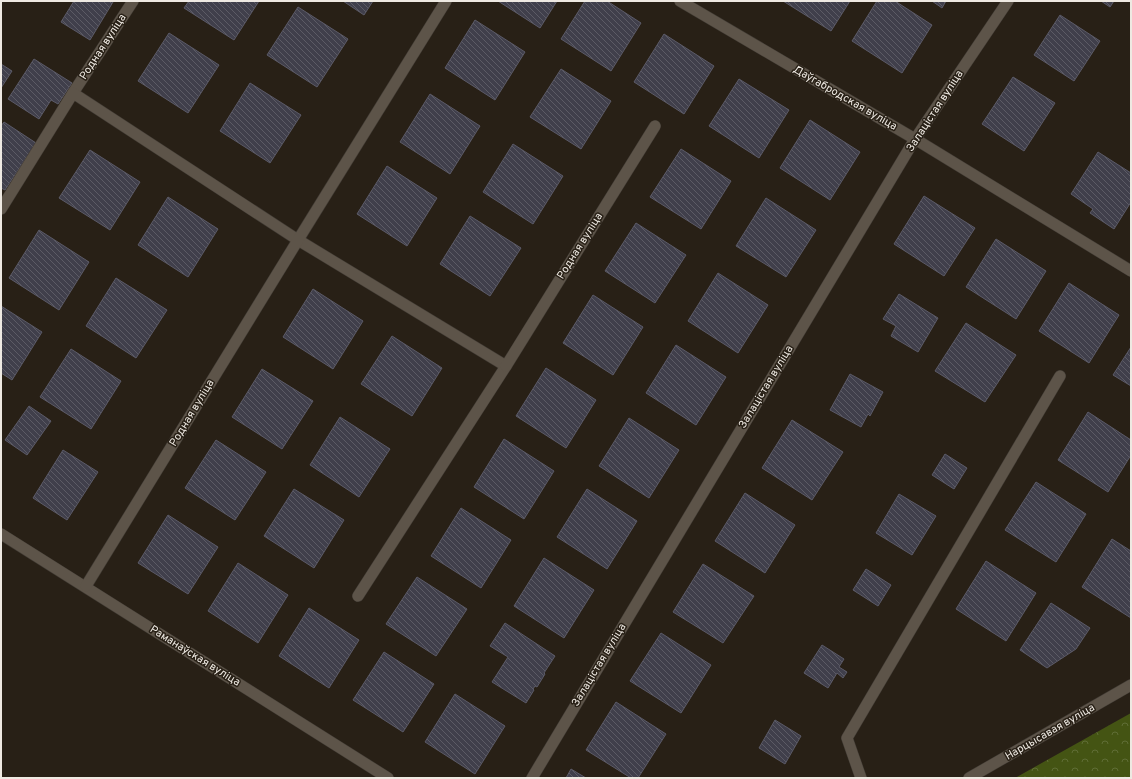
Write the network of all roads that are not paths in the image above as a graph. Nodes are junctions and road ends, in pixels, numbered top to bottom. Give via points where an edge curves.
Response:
1 (133, 1) edge
2 (446, 1) edge
3 (680, 1) edge
4 (1008, 1) edge
5 (73, 93) junction
6 (655, 126) dead end
7 (915, 139) junction
8 (1, 209) edge
9 (298, 240) junction
10 (1131, 271) edge
11 (506, 366) junction
12 (1060, 376) dead end
13 (1, 534) edge
14 (86, 586) junction
15 (358, 596) dead end
16 (1131, 686) edge
17 (388, 778) edge
18 (532, 778) edge
19 (861, 778) edge
20 (970, 778) edge

1 - 5 street, Родная вуліца
2 - 9 street, Родная вуліца
3 - 7 street, Даўгабродская вуліца
4 - 7 street, Залацістая вуліца
5 - 8 street, Родная вуліца
5 - 9 street
6 - 11 street, Родная вуліца
7 - 10 street, Даўгабродская вуліца
7 - 18 street, Залацістая вуліца
9 - 11 street
9 - 14 street, Родная вуліца
11 - 15 street, Родная вуліца
12 - 19 street via 847,738
13 - 14 street, Раманаўская вуліца
14 - 17 street, Раманаўская вуліца
16 - 20 street, Нарцысавая вуліца

